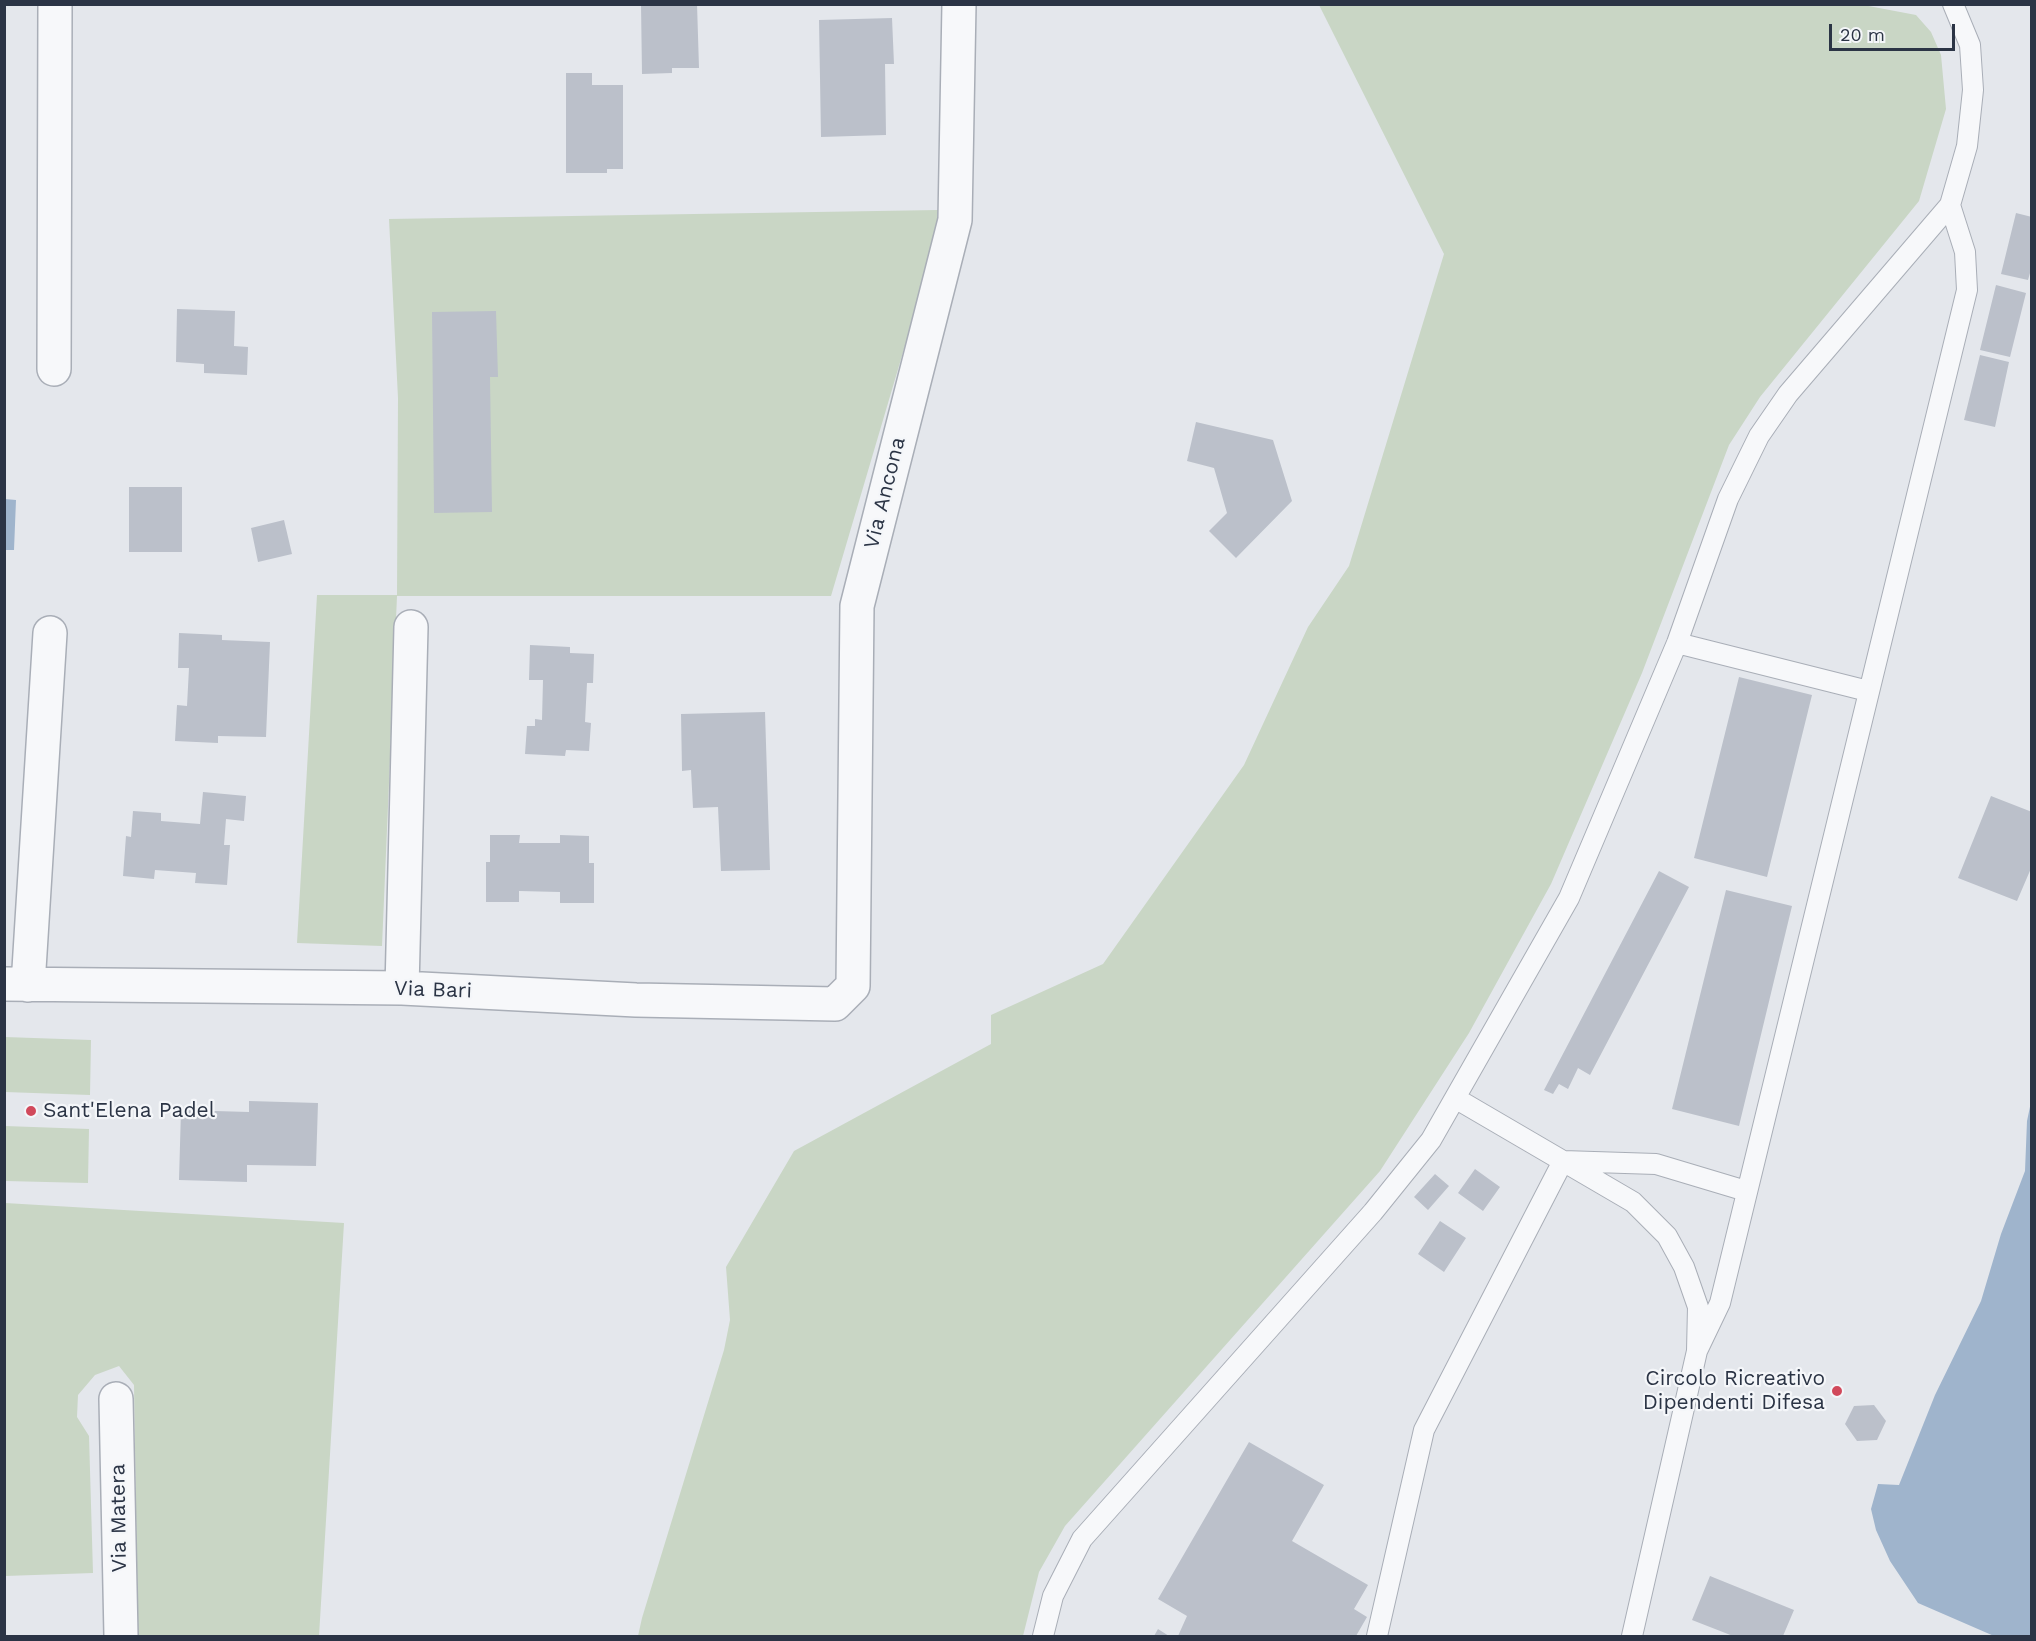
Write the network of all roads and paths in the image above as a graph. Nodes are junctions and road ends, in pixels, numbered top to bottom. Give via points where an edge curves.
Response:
1 (55, 4) edge
2 (959, 4) edge
3 (1954, 5) edge
4 (1950, 205) junction
5 (54, 369) dead end
6 (411, 627) dead end
7 (50, 633) dead end
8 (1677, 643) junction
9 (1868, 691) junction
10 (16, 984) edge
11 (853, 986) joint
12 (402, 988) junction
13 (1455, 1098) junction
14 (1563, 1161) junction
15 (1746, 1191) junction
16 (1696, 1351) junction
17 (117, 1399) dead end
18 (121, 1636) edge
19 (1043, 1636) edge
20 (1377, 1636) edge
21 (1632, 1636) edge

1 - 5 street
2 - 11 street, Via Ancona via 955,219 857,606
3 - 4 lane via 1970,45 1973,90 1967,146
4 - 8 lane via 1788,394 1759,436 1728,499
4 - 9 lane via 1965,252 1967,290
6 - 12 street
7 - 10 street
8 - 9 lane
8 - 13 lane via 1569,898
9 - 15 lane
10 - 12 street, Via Bari
11 - 12 street, Via Bari via 835,1004 636,1000
13 - 14 lane
13 - 19 lane via 1431,1140 1373,1212 1082,1539 1053,1596
14 - 15 lane via 1656,1164
14 - 16 lane via 1633,1202 1666,1236 1684,1267 1698,1307
14 - 20 lane via 1424,1430
15 - 16 lane via 1720,1303
16 - 21 lane
17 - 18 street, Via Matera

